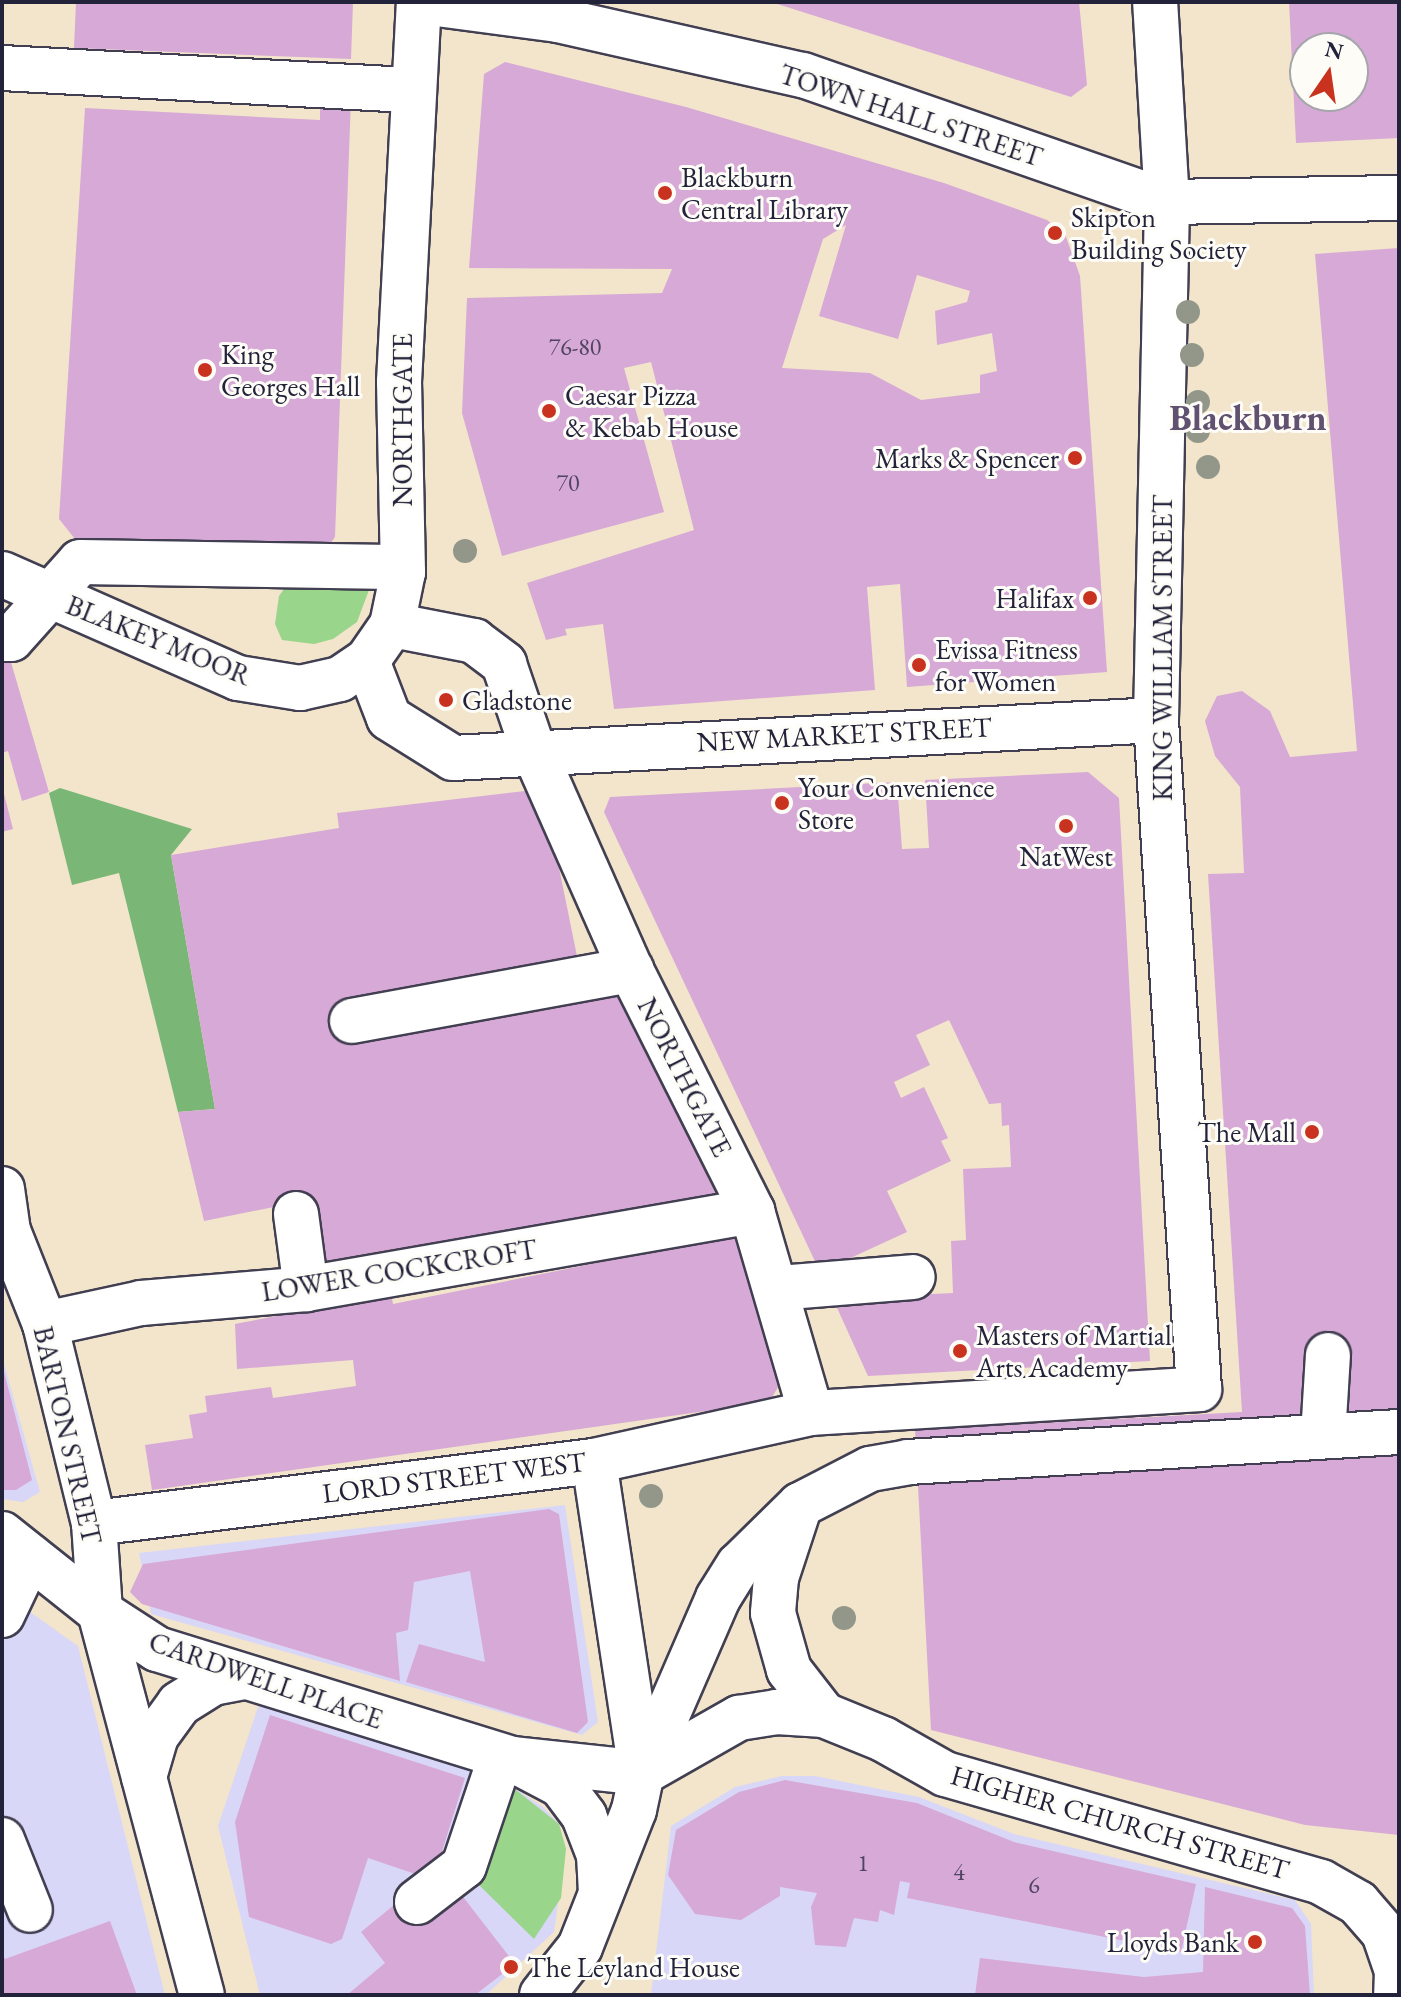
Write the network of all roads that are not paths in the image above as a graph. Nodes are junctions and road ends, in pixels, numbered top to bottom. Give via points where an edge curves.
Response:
1 (421, 2) edge
2 (1155, 2) edge
3 (2, 68) edge
4 (412, 90) junction
5 (1399, 198) edge
6 (1167, 202) junction
7 (403, 572) junction
8 (2, 574) edge
9 (52, 597) junction
10 (406, 628) junction
11 (2, 639) edge
12 (372, 674) junction
13 (1156, 720) junction
14 (533, 749) junction
15 (631, 970) junction
16 (352, 1021) dead end
17 (752, 1211) junction
18 (296, 1214) dead end
19 (4, 1217) edge
20 (913, 1277) dead end
21 (777, 1288) junction
22 (306, 1289) junction
23 (45, 1324) junction
24 (1328, 1355) dead end
25 (1199, 1389) joint
26 (811, 1413) junction
27 (1399, 1432) edge
28 (1323, 1436) junction
29 (594, 1461) junction
30 (800, 1505) junction
31 (94, 1523) junction
32 (16, 1545) edge
33 (100, 1612) junction
34 (2, 1615) edge
35 (243, 1677) junction
36 (824, 1715) junction
37 (507, 1757) junction
38 (642, 1773) junction
39 (144, 1777) junction
40 (2, 1840) edge
41 (601, 1896) junction
42 (417, 1902) dead end
43 (30, 1910) dead end
44 (1397, 1979) edge
45 (202, 1995) edge
46 (542, 1995) edge

1 - 4 street, NORTHGATE
1 - 6 street, TOWN HALL STREET via 558,20 803,75
2 - 6 street, KING WILLIAM STREET
3 - 4 street
4 - 7 street, NORTHGATE via 399,382
5 - 6 street, TOWN HALL STREET
6 - 13 street, KING WILLIAM STREET
7 - 9 street via 392,567 80,562
7 - 10 street, NORTHGATE
8 - 9 street, BLAKEY MOOR
9 - 11 street via 11,639
9 - 12 street, BLAKEY MOOR via 238,678 300,688
10 - 12 street, BLAKEY MOOR
10 - 14 street, NORTHGATE via 474,641 504,664
12 - 14 street via 389,718 453,758
13 - 14 street, NEW MARKET STREET
13 - 25 street, KING WILLIAM STREET
14 - 15 street, NORTHGATE
15 - 16 street
15 - 17 street, NORTHGATE
17 - 21 street, NORTHGATE
17 - 22 street, LOWER COCKCROFT
18 - 22 street
19 - 23 street, BARTON STREET
20 - 21 street
21 - 26 street, NORTHGATE
22 - 23 street, LOWER COCKCROFT via 141,1303
23 - 31 street, BARTON STREET
24 - 28 street
25 - 26 street, LORD STREET WEST
26 - 29 street, LORD STREET WEST
27 - 28 street
28 - 30 street via 944,1459 870,1469
29 - 31 street, LORD STREET WEST
29 - 38 street
30 - 36 street via 779,1567 773,1613 789,1670
30 - 38 street via 739,1565 679,1678
31 - 33 street, BARTON STREET
32 - 33 street, CARDWELL PLACE
32 - 34 street
33 - 35 street, CARDWELL PLACE via 157,1649
33 - 39 street, BARTON STREET
35 - 37 street, CARDWELL PLACE
35 - 39 street via 213,1683 179,1704 156,1736
36 - 38 street via 776,1712 739,1718
36 - 44 street, HIGHER CHURCH STREET via 883,1739 945,1774 1278,1867 1358,1903 1384,1933
37 - 38 street, CARDWELL PLACE
37 - 41 street, CARDWELL PLACE via 561,1785 584,1816 599,1855
37 - 42 street via 464,1866
38 - 41 street via 634,1810
39 - 45 street, BARTON STREET
40 - 43 street
41 - 46 street via 580,1947

